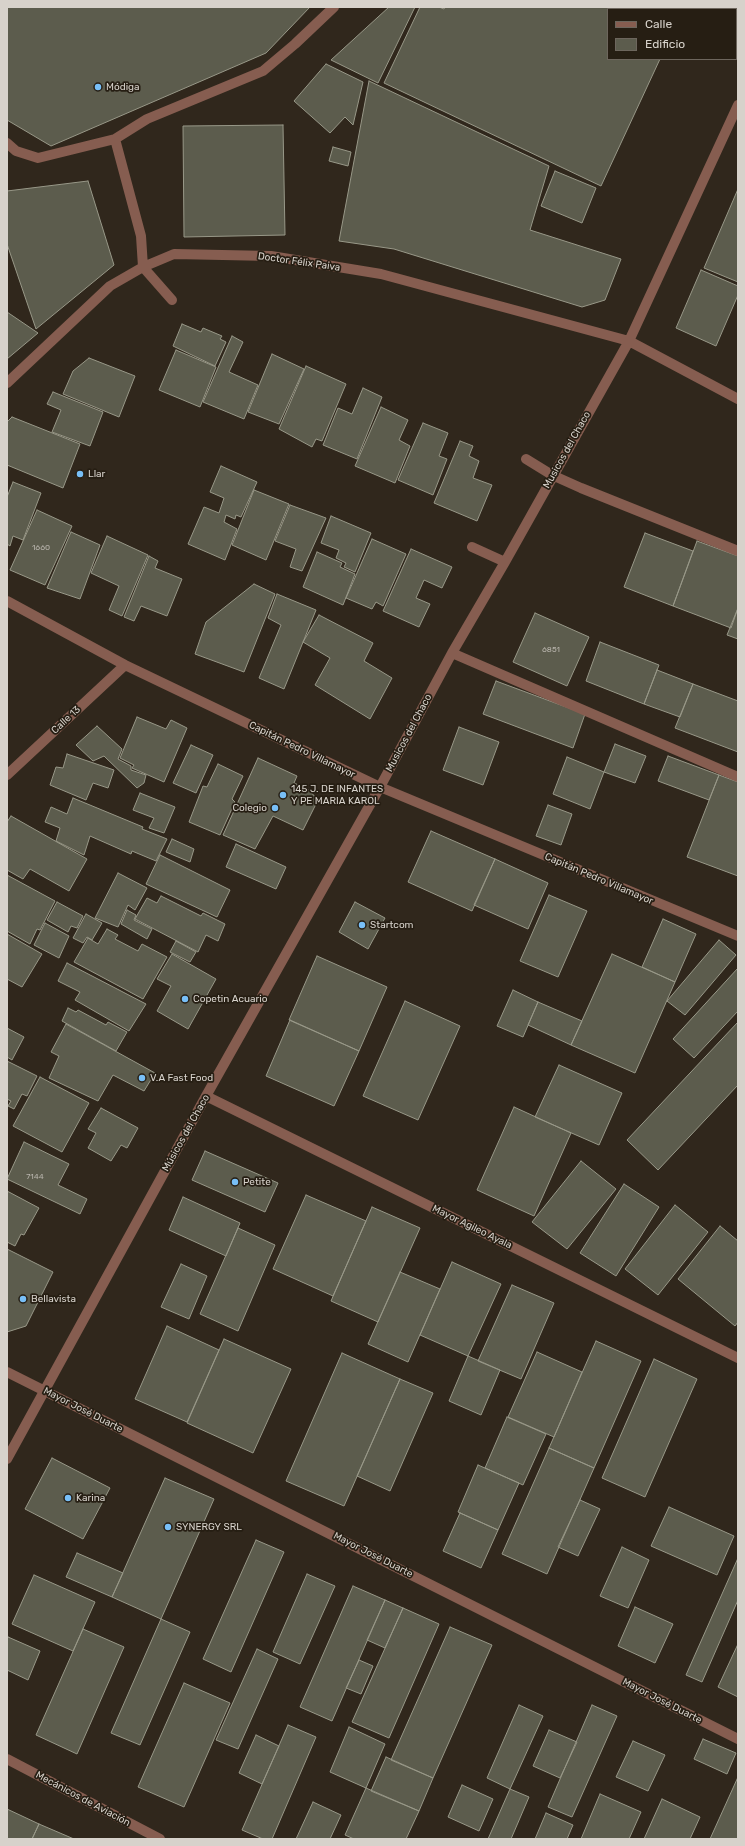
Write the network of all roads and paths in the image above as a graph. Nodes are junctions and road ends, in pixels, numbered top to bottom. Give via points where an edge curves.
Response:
1 (334, 7) edge
2 (738, 105) edge
3 (115, 139) junction
4 (7, 143) edge
5 (143, 267) junction
6 (172, 300) dead end
7 (629, 341) junction
8 (7, 383) edge
9 (738, 399) edge
10 (526, 459) dead end
11 (552, 475) junction
12 (472, 547) dead end
13 (738, 551) edge
14 (505, 562) junction
15 (7, 601) edge
16 (452, 653) junction
17 (125, 665) junction
18 (7, 775) edge
19 (738, 777) edge
20 (380, 787) junction
21 (738, 936) edge
22 (206, 1096) junction
23 (738, 1358) edge
24 (7, 1372) edge
25 (46, 1391) junction
26 (7, 1459) edge
27 (738, 1739) edge
28 (7, 1759) edge
29 (160, 1839) edge

1 - 3 street via 263,71 147,119
2 - 7 street, Musicos del Chaco
3 - 4 street via 38,158 16,151
3 - 5 street via 141,236
5 - 6 street
5 - 7 street, Doctor Félix Paiva via 174,254 271,256 381,274
5 - 8 street, Doctor Félix Paiva via 110,286
7 - 9 street, Doctor Félix Paiva
7 - 11 street, Musicos del Chaco
10 - 11 street
11 - 13 street
11 - 14 street, Musicos del Chaco
12 - 14 street
14 - 16 street, Musicos del Chaco
15 - 17 street, Capitán Pedro Villamayor
16 - 19 street
16 - 20 street, Musicos del Chaco
17 - 18 street, Calle 13
17 - 20 street, Capitán Pedro Villamayor
20 - 21 street, Capitán Pedro Villamayor
20 - 22 street, Músicos del Chaco
22 - 23 street, Mayor Agileo Ayala
22 - 25 street, Músicos del Chaco
24 - 25 street, Mayor José Duarte
25 - 26 street, Músicos del Chaco
25 - 27 street, Mayor José Duarte
28 - 29 street, Mecánicos de Aviación

